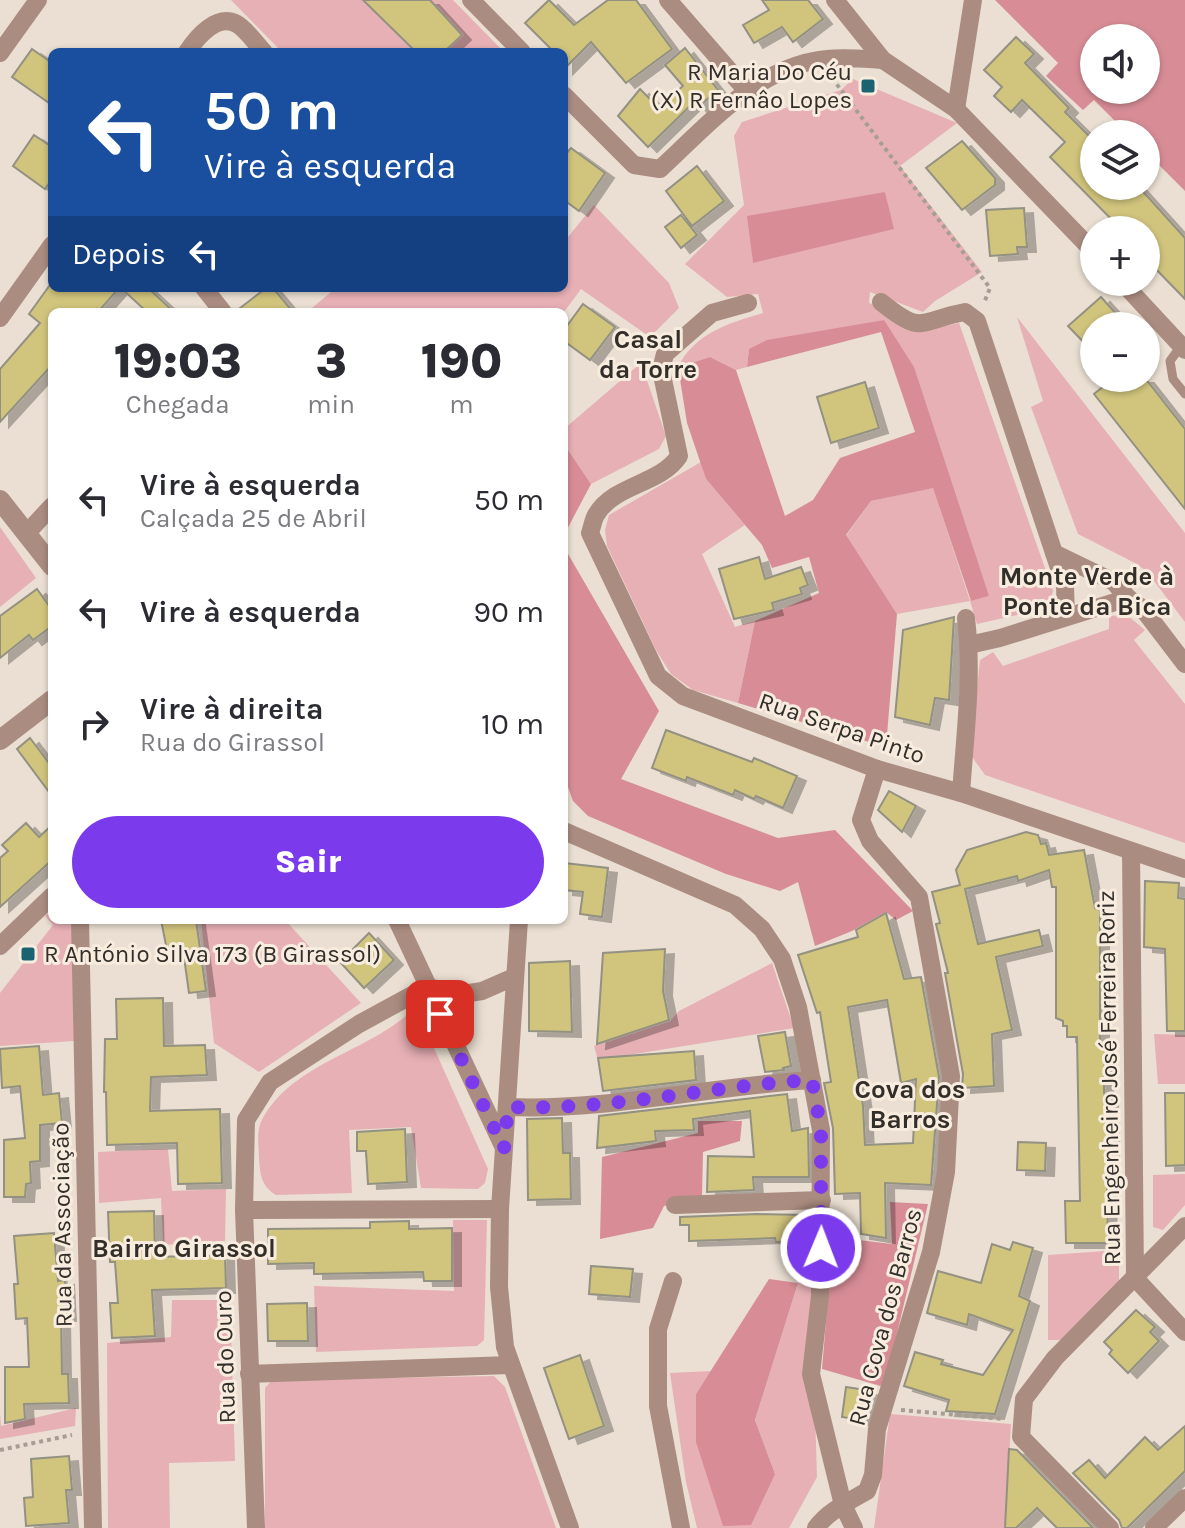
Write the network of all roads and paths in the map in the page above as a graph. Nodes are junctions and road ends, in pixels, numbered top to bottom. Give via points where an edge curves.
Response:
1 (38, 0) edge
2 (471, 0) edge
3 (668, 0) edge
4 (835, 0) edge
5 (973, 0) edge
6 (190, 48) edge
7 (260, 48) edge
8 (518, 48) edge
9 (0, 53) edge
10 (883, 60) junction
11 (818, 61) junction
12 (747, 91) junction
13 (568, 99) edge
14 (956, 109) junction
15 (1080, 237) edge
16 (48, 251) edge
17 (990, 288) dead end
18 (207, 292) edge
19 (1135, 296) edge
20 (881, 302) dead end
21 (748, 303) dead end
22 (220, 308) edge
23 (0, 318) edge
24 (1183, 348) edge
25 (1185, 394) edge
26 (0, 500) edge
27 (48, 510) edge
28 (26, 534) junction
29 (1054, 553) junction
30 (48, 561) edge
31 (1128, 598) junction
32 (1066, 617) junction
33 (966, 618) dead end
34 (969, 645) junction
35 (1185, 664) edge
36 (48, 703) edge
37 (0, 740) edge
38 (877, 769) junction
39 (961, 793) junction
40 (568, 833) edge
41 (1131, 852) junction
42 (1185, 869) edge
43 (48, 900) edge
44 (80, 924) edge
45 (399, 924) edge
46 (519, 924) edge
47 (0, 946) edge
48 (514, 977) junction
49 (427, 987) junction
50 (812, 1080) junction
51 (508, 1107) junction
52 (504, 1149) junction
53 (822, 1200) junction
54 (675, 1205) dead end
55 (500, 1209) junction
56 (244, 1210) junction
57 (1185, 1226) edge
58 (1135, 1278) junction
59 (673, 1281) dead end
60 (1185, 1332) edge
61 (511, 1365) junction
62 (249, 1374) junction
63 (884, 1408) junction
64 (1022, 1421) junction
65 (90, 1431) junction
66 (0, 1450) edge
67 (1185, 1498) edge
68 (843, 1505) junction
69 (93, 1528) edge
70 (256, 1528) edge
71 (570, 1528) edge
72 (681, 1528) edge
73 (816, 1528) edge
74 (854, 1528) edge
75 (1110, 1528) edge
76 (1154, 1528) edge

1 - 9 street
2 - 8 street
3 - 12 street
4 - 10 street
5 - 14 street
6 - 7 street via 204,30 223,21 238,24
10 - 11 street
10 - 14 street
11 - 12 street via 794,66
11 - 17 path
12 - 13 street via 660,169 634,165
14 - 15 street
16 - 23 street
18 - 22 street
19 - 24 street
20 - 29 street via 914,324 965,312 977,321
21 - 38 street, Rua Serpa Pinto via 712,313 665,354 661,370 679,456 670,470 614,498 596,514 590,533 658,676 683,696
24 - 25 lane via 1170,361 1173,379
26 - 28 street
27 - 28 street
28 - 30 street
29 - 31 street via 1114,582
29 - 32 street via 1065,586
31 - 32 street
31 - 35 street via 1143,609
32 - 34 street
33 - 34 street
34 - 39 street
36 - 37 street
38 - 39 street, Rua Serpa Pinto
38 - 63 street, Rua Cova dos Barros via 861,820 870,841 919,897 951,1076 946,1172 931,1252
39 - 41 street, Rua Serpa Pinto
40 - 50 street via 735,905 762,929 782,959 798,1007
41 - 42 street, Rua Serpa Pinto
41 - 58 street, Rua Engenheiro José Ferreira Roriz
43 - 47 street
44 - 65 street, Rua da Associação
45 - 49 street
46 - 48 street
48 - 49 street via 472,993
48 - 51 street
49 - 52 street
49 - 56 street, Rua do Ouro via 270,1082 246,1120
50 - 51 street via 623,1103
50 - 53 street via 821,1130
51 - 52 street
52 - 55 street
53 - 54 street
53 - 68 street via 820,1296 811,1374
55 - 56 street
55 - 61 street via 499,1287
56 - 62 street, Rua do Ouro
57 - 58 street
58 - 60 street, Rua Engenheiro José Ferreira Roriz
58 - 64 street via 1055,1358 1024,1399
59 - 72 street via 658,1329 658,1406
61 - 62 street
61 - 71 street
62 - 70 street, Rua do Ouro
63 - 64 path
63 - 68 street, Rua Cova dos Barros via 867,1491
64 - 75 street via 1021,1437
65 - 66 path
65 - 69 street, Rua da Associação
67 - 76 street
68 - 73 street, Rua Cova dos Barros
68 - 74 street

